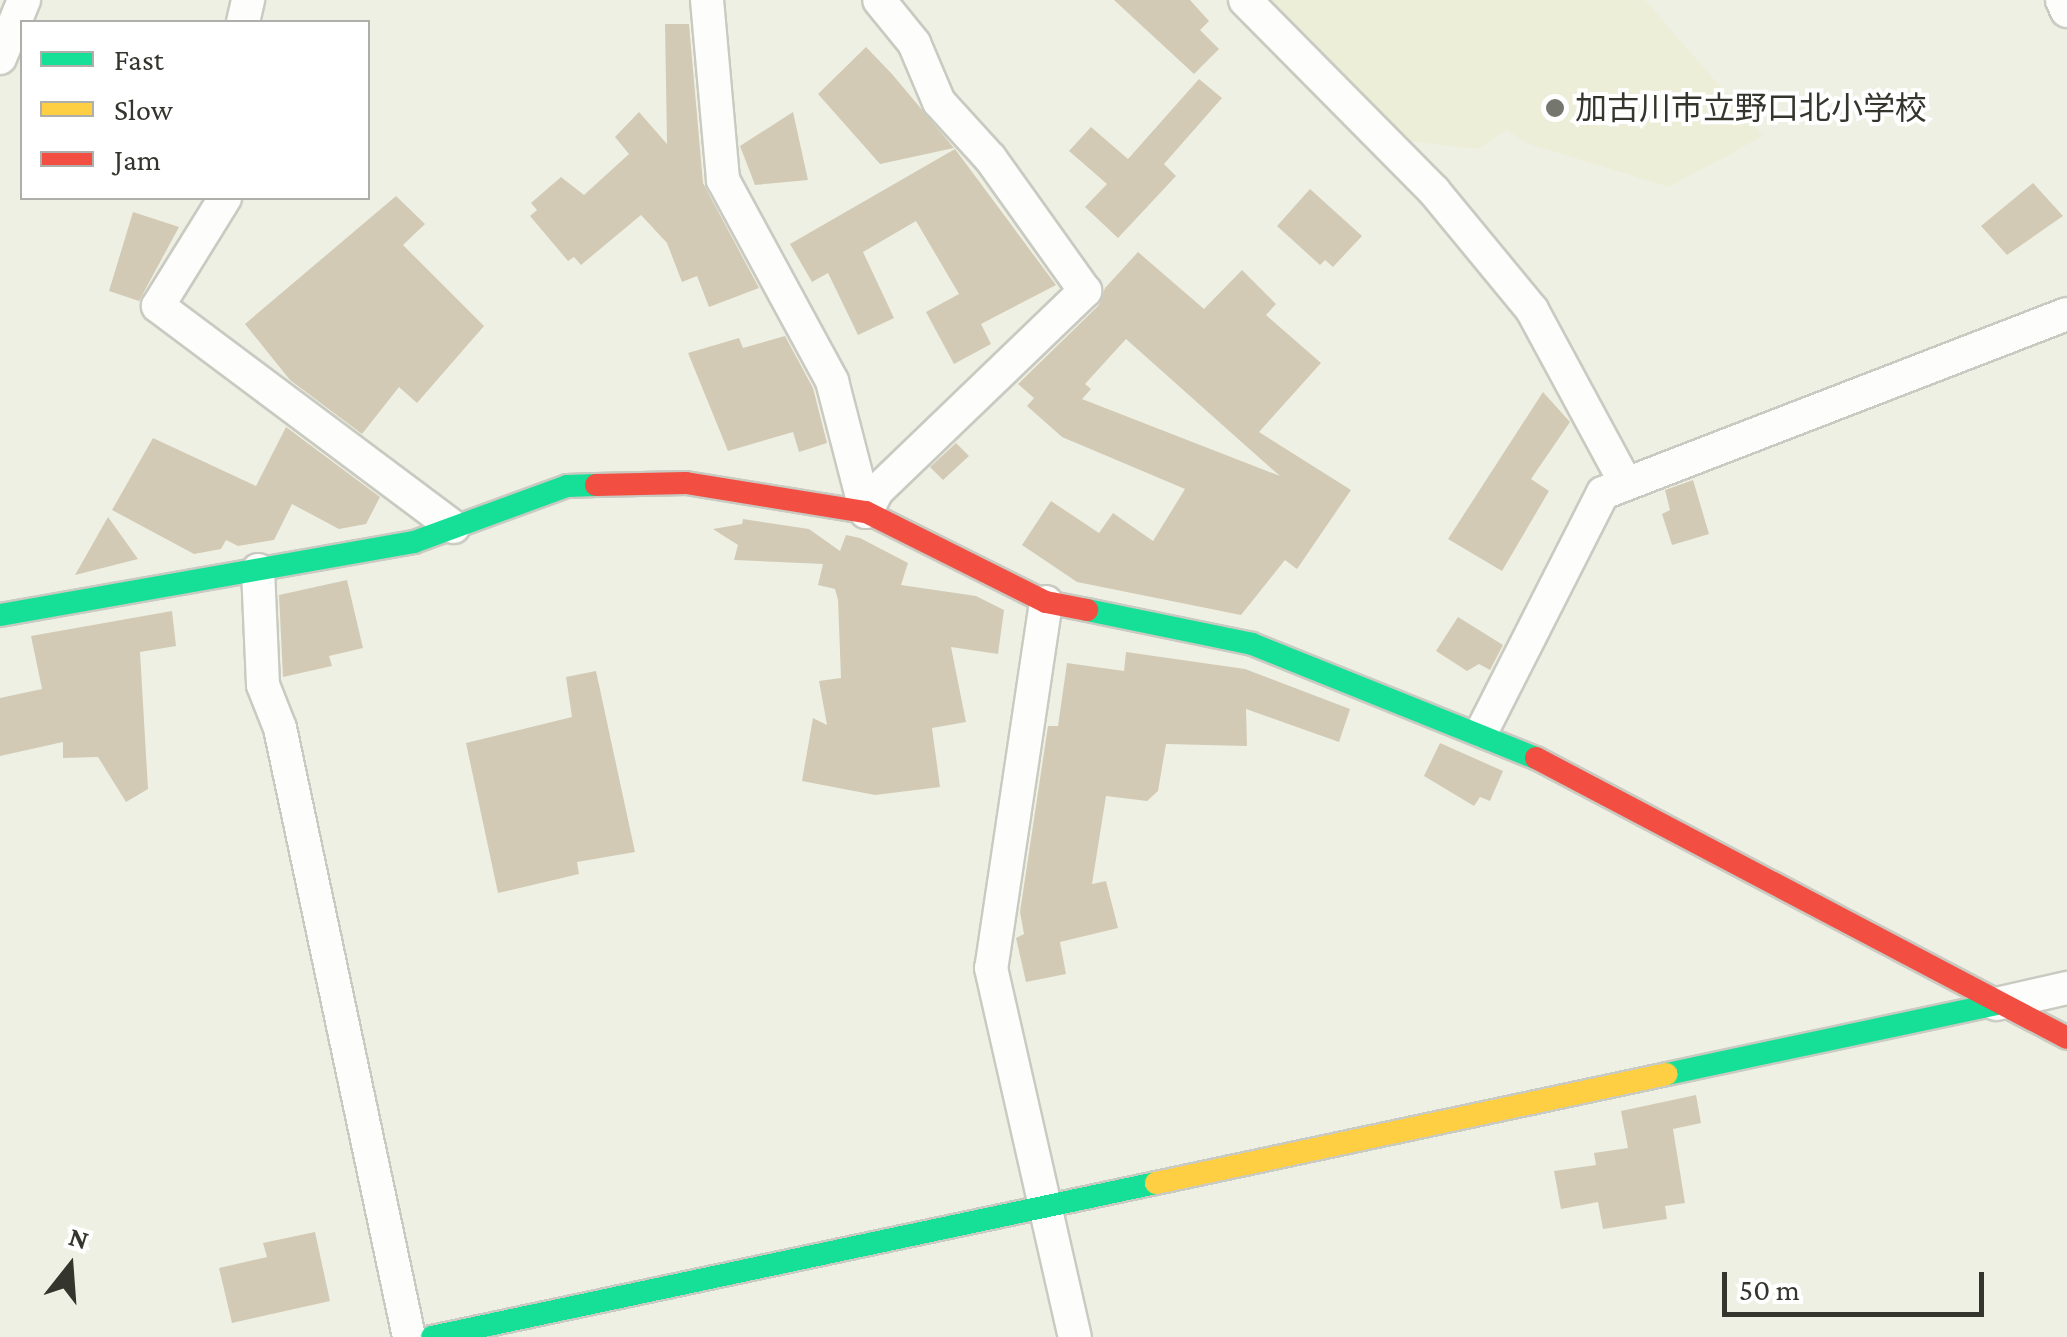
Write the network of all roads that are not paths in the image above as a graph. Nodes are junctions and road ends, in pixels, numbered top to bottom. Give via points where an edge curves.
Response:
1 (24, 0) edge
2 (707, 0) edge
3 (878, 0) edge
4 (1245, 0) edge
5 (2062, 0) edge
6 (2067, 11) edge
7 (7, 43) edge
8 (224, 200) edge
9 (2067, 314) edge
10 (1624, 480) junction
11 (866, 512) junction
12 (453, 528) junction
13 (258, 570) junction
14 (1046, 602) junction
15 (0, 614) edge
16 (1482, 731) junction
17 (2067, 988) edge
18 (1996, 1004) junction
19 (2067, 1038) edge
20 (1050, 1208) junction
21 (408, 1337) edge
22 (432, 1337) edge
23 (1076, 1337) edge

1 - 7 street
2 - 11 street via 722,180 832,381
3 - 11 street via 914,43 939,102 990,158 1085,290 877,491
4 - 10 street via 1434,191 1532,310
5 - 6 street
8 - 12 street via 158,306
9 - 10 street
10 - 16 street via 1593,510
11 - 12 street via 686,483 568,486
11 - 14 street
12 - 13 street via 414,542
13 - 15 street
13 - 21 street via 264,685 280,728
14 - 16 street via 1252,644
14 - 20 street via 990,968
16 - 18 street via 1694,836
17 - 18 street
18 - 19 street
18 - 20 street
20 - 22 street
20 - 23 street

